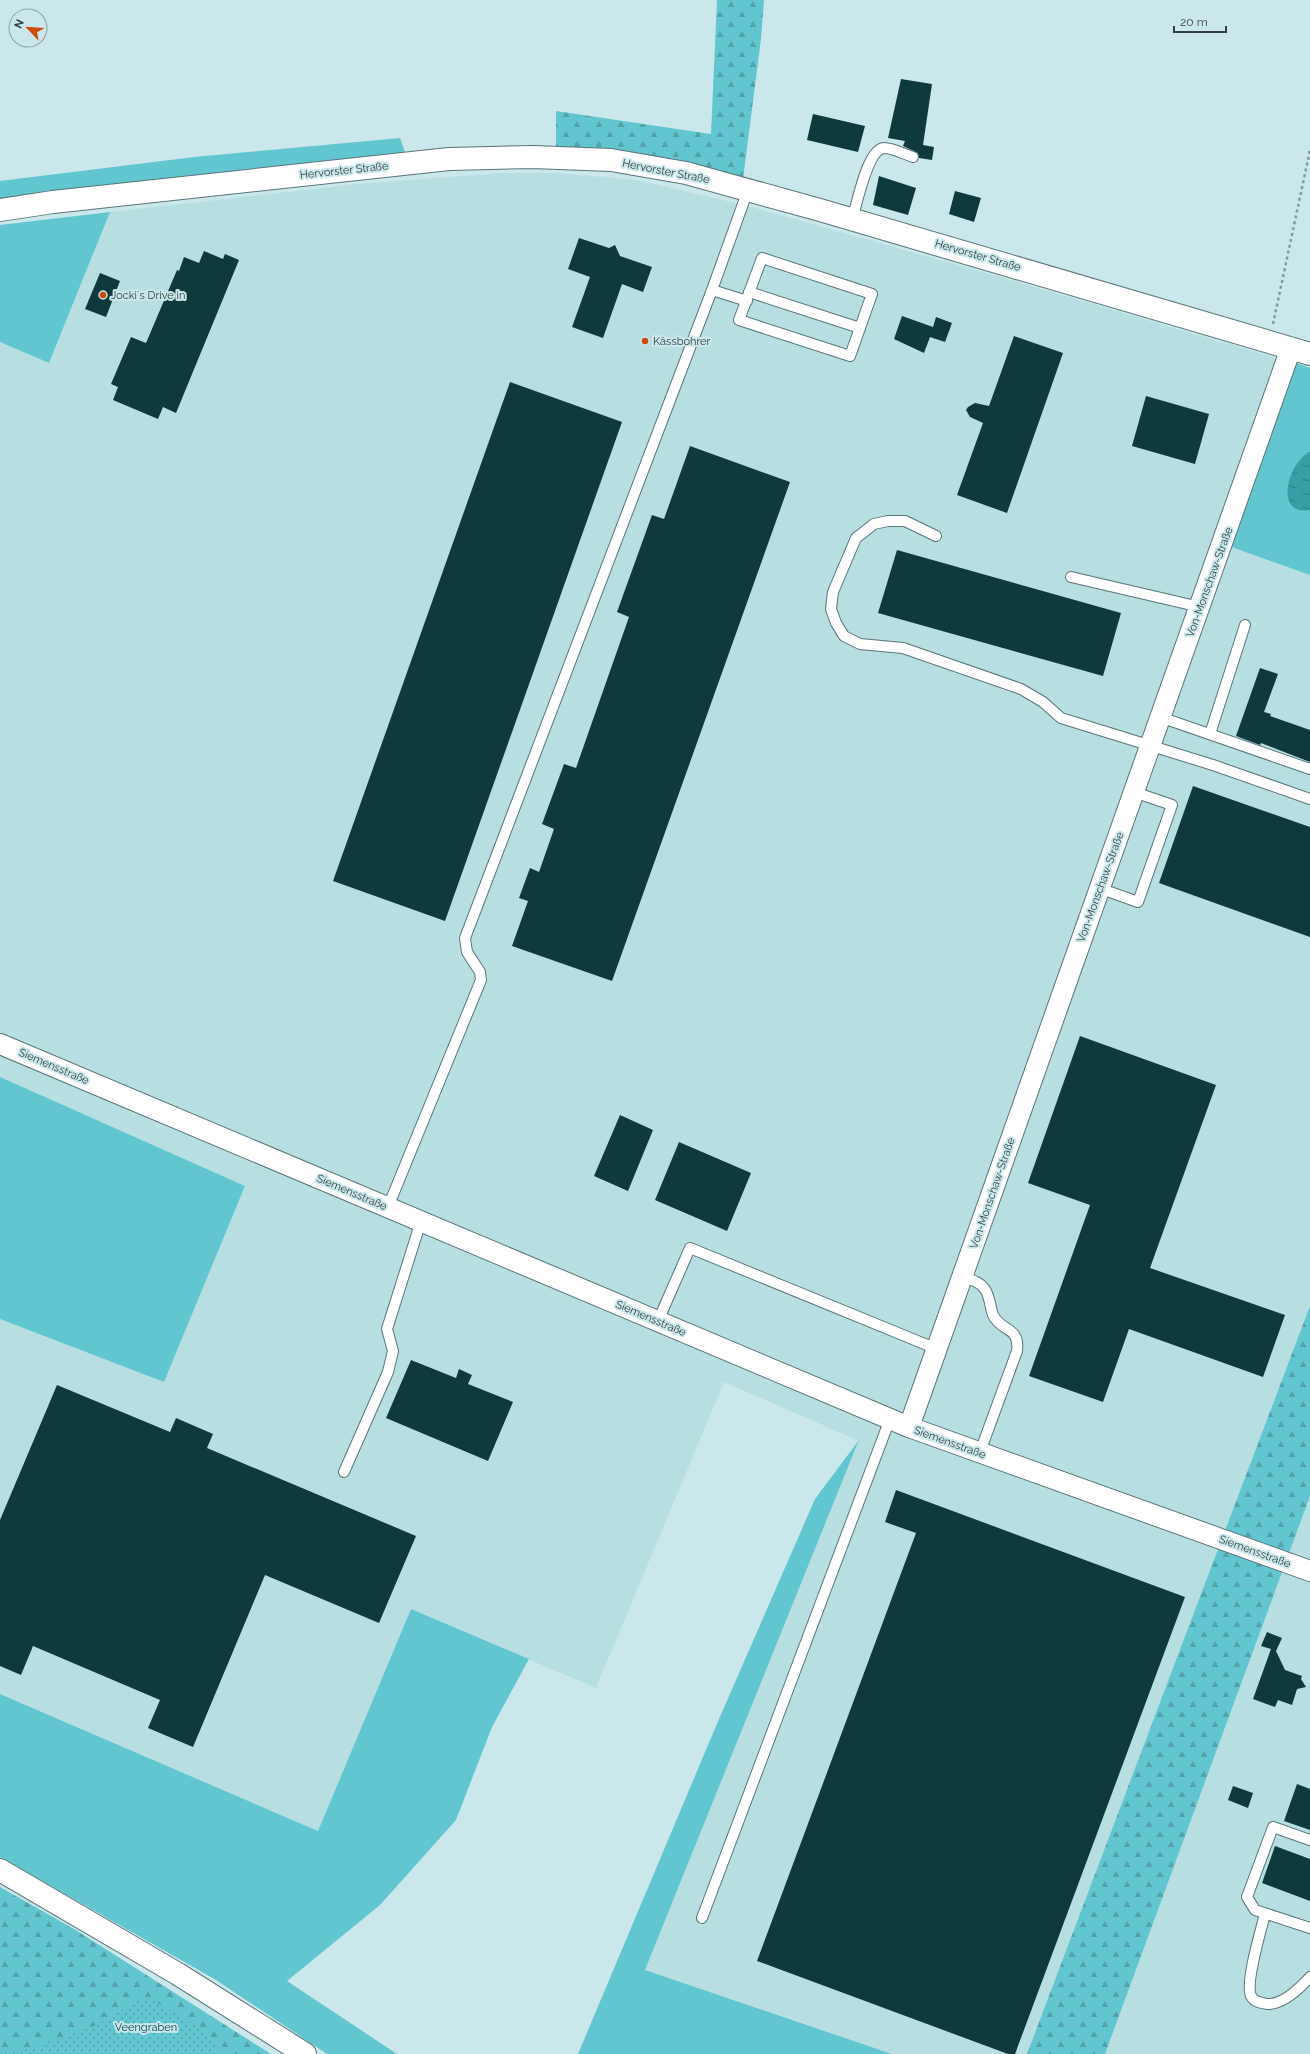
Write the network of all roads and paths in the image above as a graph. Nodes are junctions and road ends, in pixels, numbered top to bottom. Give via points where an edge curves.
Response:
1 (1310, 150) edge
2 (913, 157) dead end
3 (748, 190) junction
4 (0, 210) edge
5 (852, 219) junction
6 (712, 290) junction
7 (748, 296) junction
8 (860, 328) junction
9 (1269, 341) junction
10 (1301, 351) edge
11 (936, 536) dead end
12 (1070, 577) dead end
13 (1200, 607) junction
14 (1245, 625) dead end
15 (1160, 718) junction
16 (1210, 734) junction
17 (1150, 747) junction
18 (1310, 769) edge
19 (1134, 792) junction
20 (1310, 798) edge
21 (1099, 888) junction
22 (0, 1044) edge
23 (388, 1207) junction
24 (422, 1221) junction
25 (963, 1277) junction
26 (658, 1321) junction
27 (937, 1349) junction
28 (890, 1419) junction
29 (909, 1427) junction
30 (980, 1452) junction
31 (344, 1472) dead end
32 (1310, 1570) edge
33 (1310, 1840) edge
34 (0, 1870) edge
35 (1265, 1914) junction
36 (702, 1918) dead end
37 (1310, 1928) edge
38 (1310, 1977) edge
39 (305, 2054) edge

1 - 9 path
2 - 5 lane via 884,148 879,149 866,170
3 - 4 street, Hervorster Straße via 686,174 611,160 533,157 457,159 61,201
3 - 5 street, Hervorster Straße
3 - 6 lane
5 - 9 street, Hervorster Straße
6 - 7 lane
6 - 23 lane via 466,938 467,952 480,972 482,980
7 - 8 lane
7 - 8 lane via 739,320 850,356
7 - 8 lane via 762,258 872,294
9 - 10 street, Hervorster Straße
10 - 13 street, Von-Monschaw-Straße
11 - 17 lane via 905,520 874,524 856,538 833,592 831,609 844,636 860,644 903,648 1021,690 1043,702 1061,718
12 - 13 lane
13 - 15 street, Von-Monschaw-Straße
14 - 16 lane
15 - 16 lane
15 - 17 street, Von-Monschaw-Straße
16 - 18 lane
17 - 19 street, Von-Monschaw-Straße
17 - 20 lane
19 - 21 street, Von-Monschaw-Straße
19 - 21 lane via 1172,805 1138,902
21 - 25 street, Von-Monschaw-Straße
22 - 23 street, Siemensstraße
23 - 24 street, Siemensstraße
24 - 26 street, Siemensstraße
24 - 31 lane via 387,1329 393,1351 388,1372
25 - 27 street, Von-Monschaw-Straße
25 - 30 lane via 978,1282 985,1289 994,1316 1014,1333 1018,1341 1017,1351
26 - 27 lane via 690,1248
26 - 28 street, Siemensstraße
27 - 29 street, Von-Monschaw-Straße
28 - 29 street, Siemensstraße
28 - 36 lane
29 - 30 street, Siemensstraße
30 - 32 street, Siemensstraße
33 - 35 lane via 1273,1827 1248,1897 1255,1910
34 - 39 street via 178,1974
35 - 37 lane
35 - 38 lane via 1249,1982 1251,1996 1259,2003 1274,2004 1301,1988

